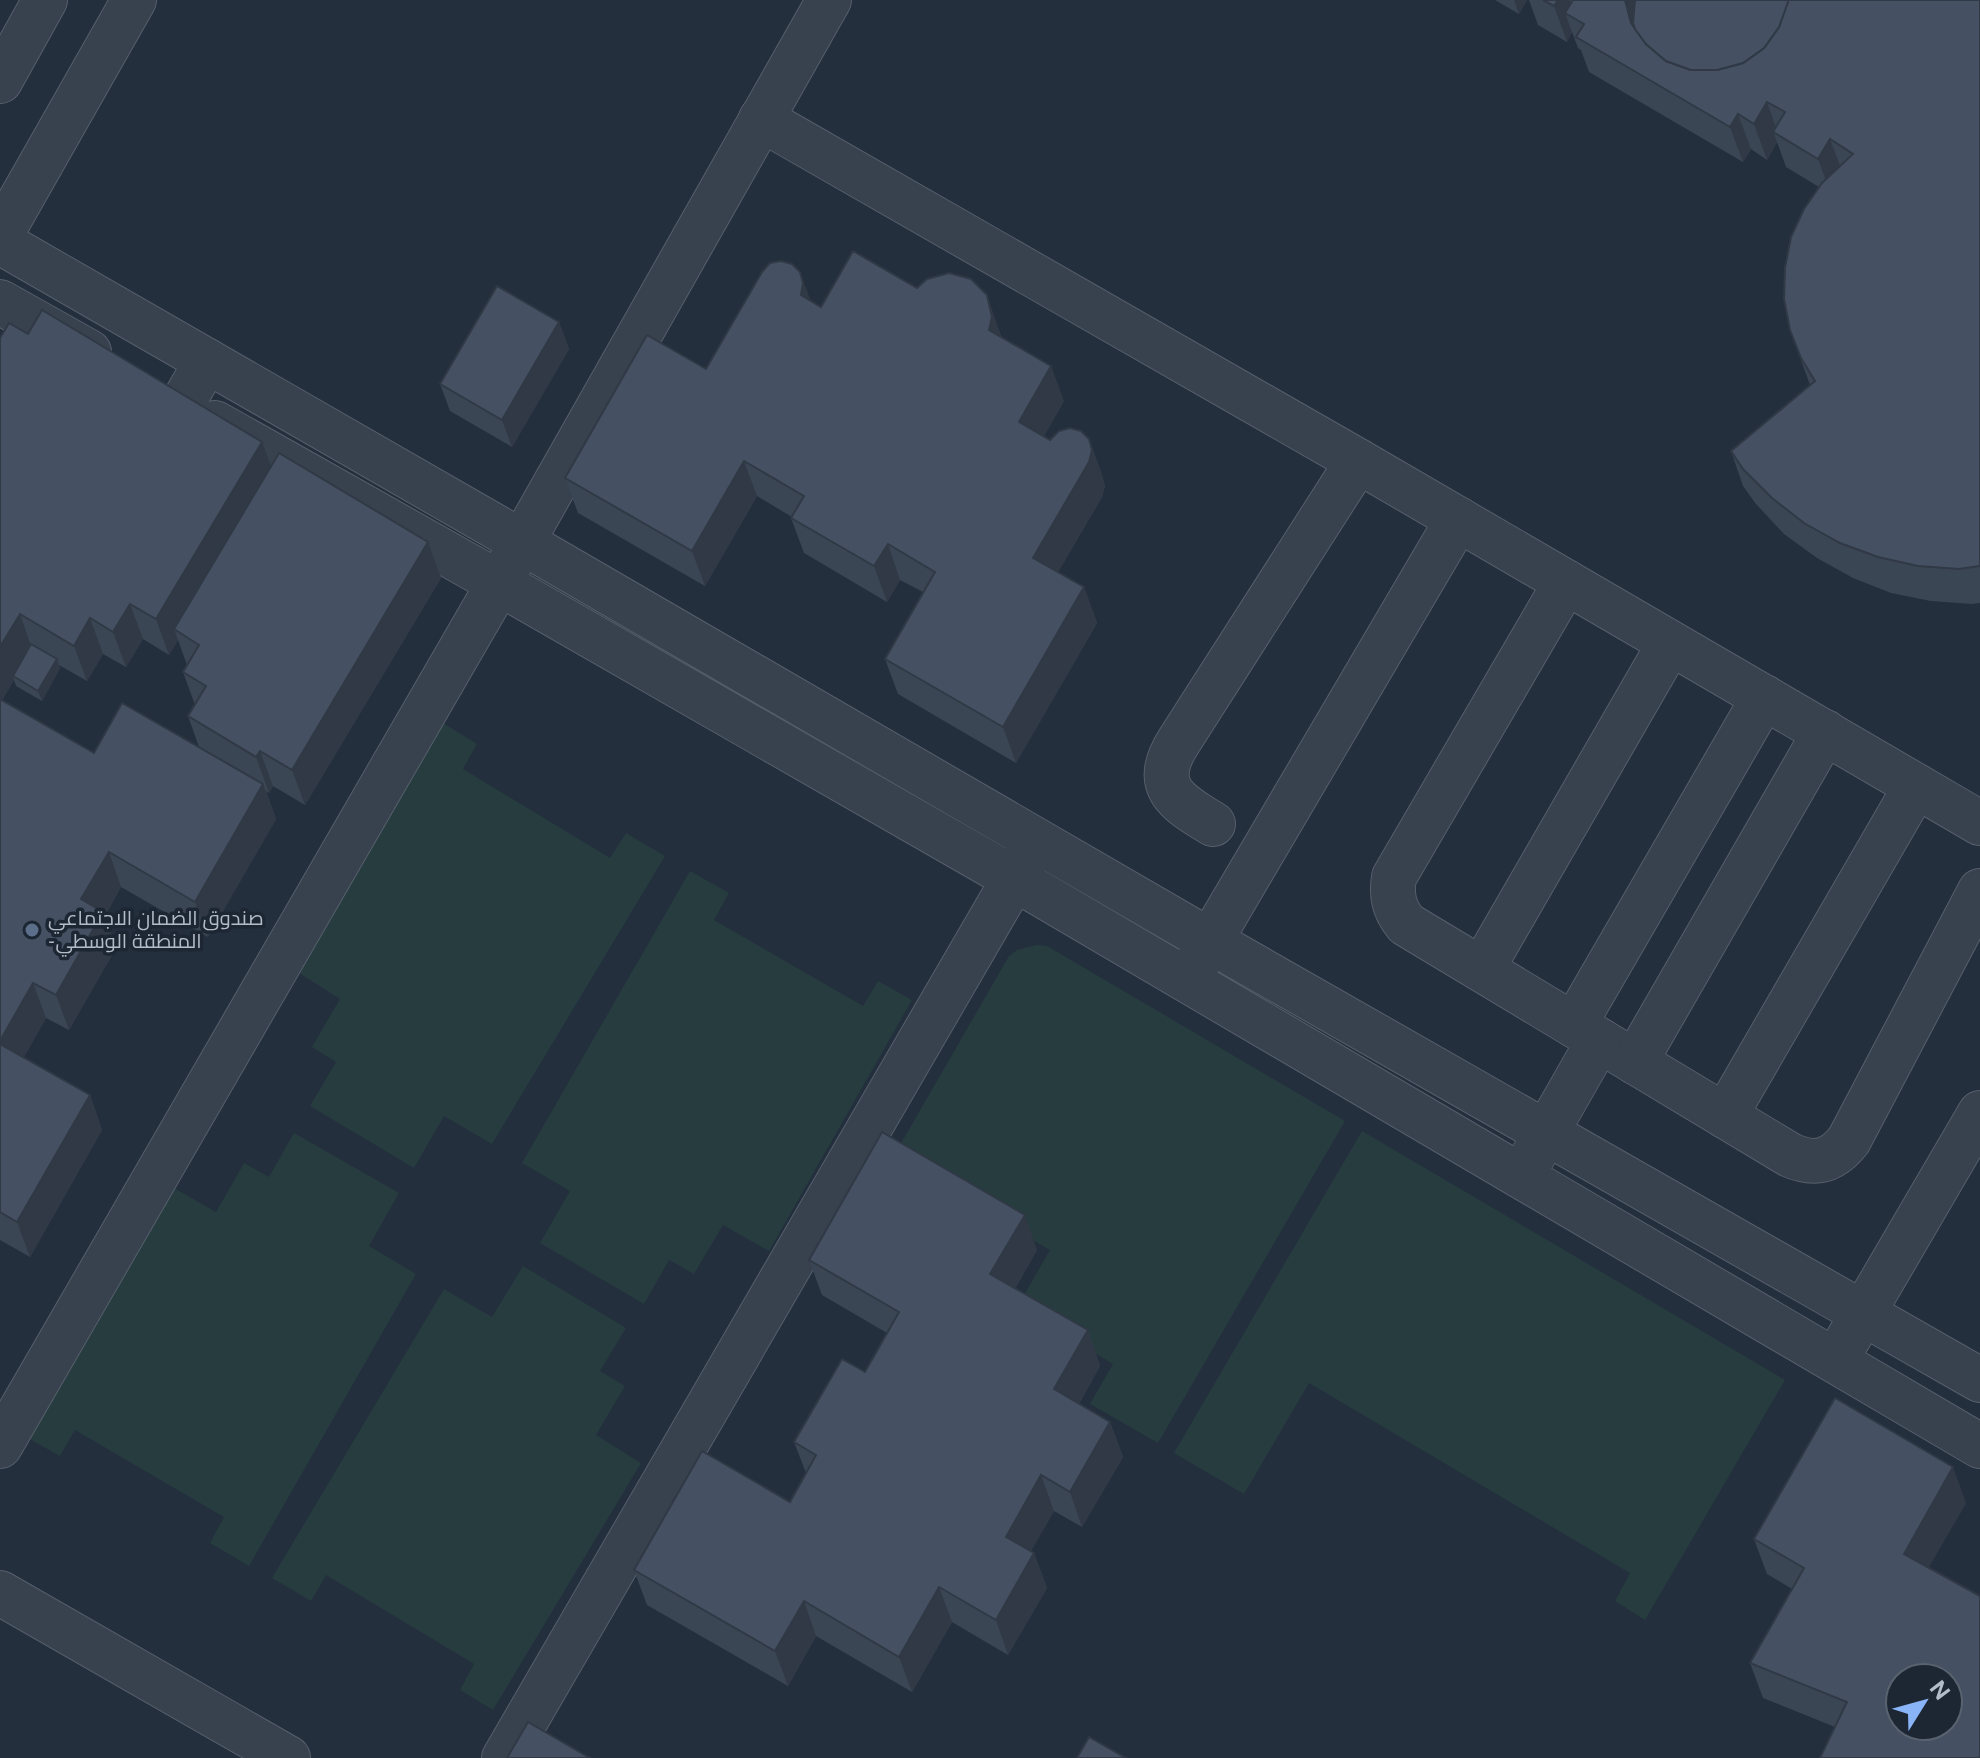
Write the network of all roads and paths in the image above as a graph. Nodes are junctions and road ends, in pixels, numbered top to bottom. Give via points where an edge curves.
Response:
1 (45, 0) edge
2 (134, 0) edge
3 (829, 0) edge
4 (0, 81) edge
5 (761, 119) junction
6 (0, 239) edge
7 (63, 278) junction
8 (18, 312) edge
9 (15, 360) edge
10 (207, 361) junction
11 (182, 404) junction
12 (1358, 461) junction
13 (1458, 519) junction
14 (522, 542) junction
15 (1566, 582) junction
16 (499, 583) junction
17 (1670, 643) junction
18 (1764, 697) junction
19 (1825, 732) junction
20 (1916, 786) junction
21 (1980, 823) edge
22 (1213, 824) dead end
23 (1036, 840) junction
24 (1015, 879) junction
25 (1980, 891) edge
26 (1210, 941) junction
27 (1482, 969) junction
28 (1187, 980) junction
29 (1603, 1042) junction
30 (1980, 1113) edge
31 (1725, 1116) junction
32 (1547, 1132) junction
33 (1521, 1176) junction
34 (1863, 1313) junction
35 (1835, 1362) junction
36 (1980, 1380) edge
37 (0, 1446) edge
38 (1980, 1446) edge
39 (0, 1593) edge
40 (288, 1758) edge
41 (504, 1758) edge

1 - 4 lane
2 - 6 lane
3 - 5 lane
5 - 12 lane
5 - 14 lane
6 - 7 lane
7 - 8 lane
7 - 10 lane
8 - 9 lane
8 - 11 lane
10 - 11 lane
10 - 14 lane
11 - 16 lane
12 - 13 lane
12 - 22 lane via 1172,751 1167,764 1170,789 1188,809
13 - 15 lane
13 - 26 lane
14 - 16 lane
14 - 23 lane
15 - 17 lane
15 - 27 lane via 1394,877 1393,902 1406,924
16 - 24 lane
16 - 37 lane
17 - 18 lane
17 - 27 lane
18 - 19 lane
18 - 29 lane
19 - 20 lane
19 - 29 lane
20 - 21 lane
20 - 31 lane
23 - 24 lane
23 - 26 lane
24 - 28 lane
24 - 41 lane
25 - 31 lane via 1841,1151 1816,1162 1802,1161
26 - 28 lane
26 - 32 lane
27 - 29 lane
28 - 33 lane
29 - 31 lane
29 - 32 lane
30 - 34 lane
32 - 33 lane
32 - 34 lane
33 - 35 lane
34 - 35 lane
34 - 36 lane
35 - 38 lane
39 - 40 lane

